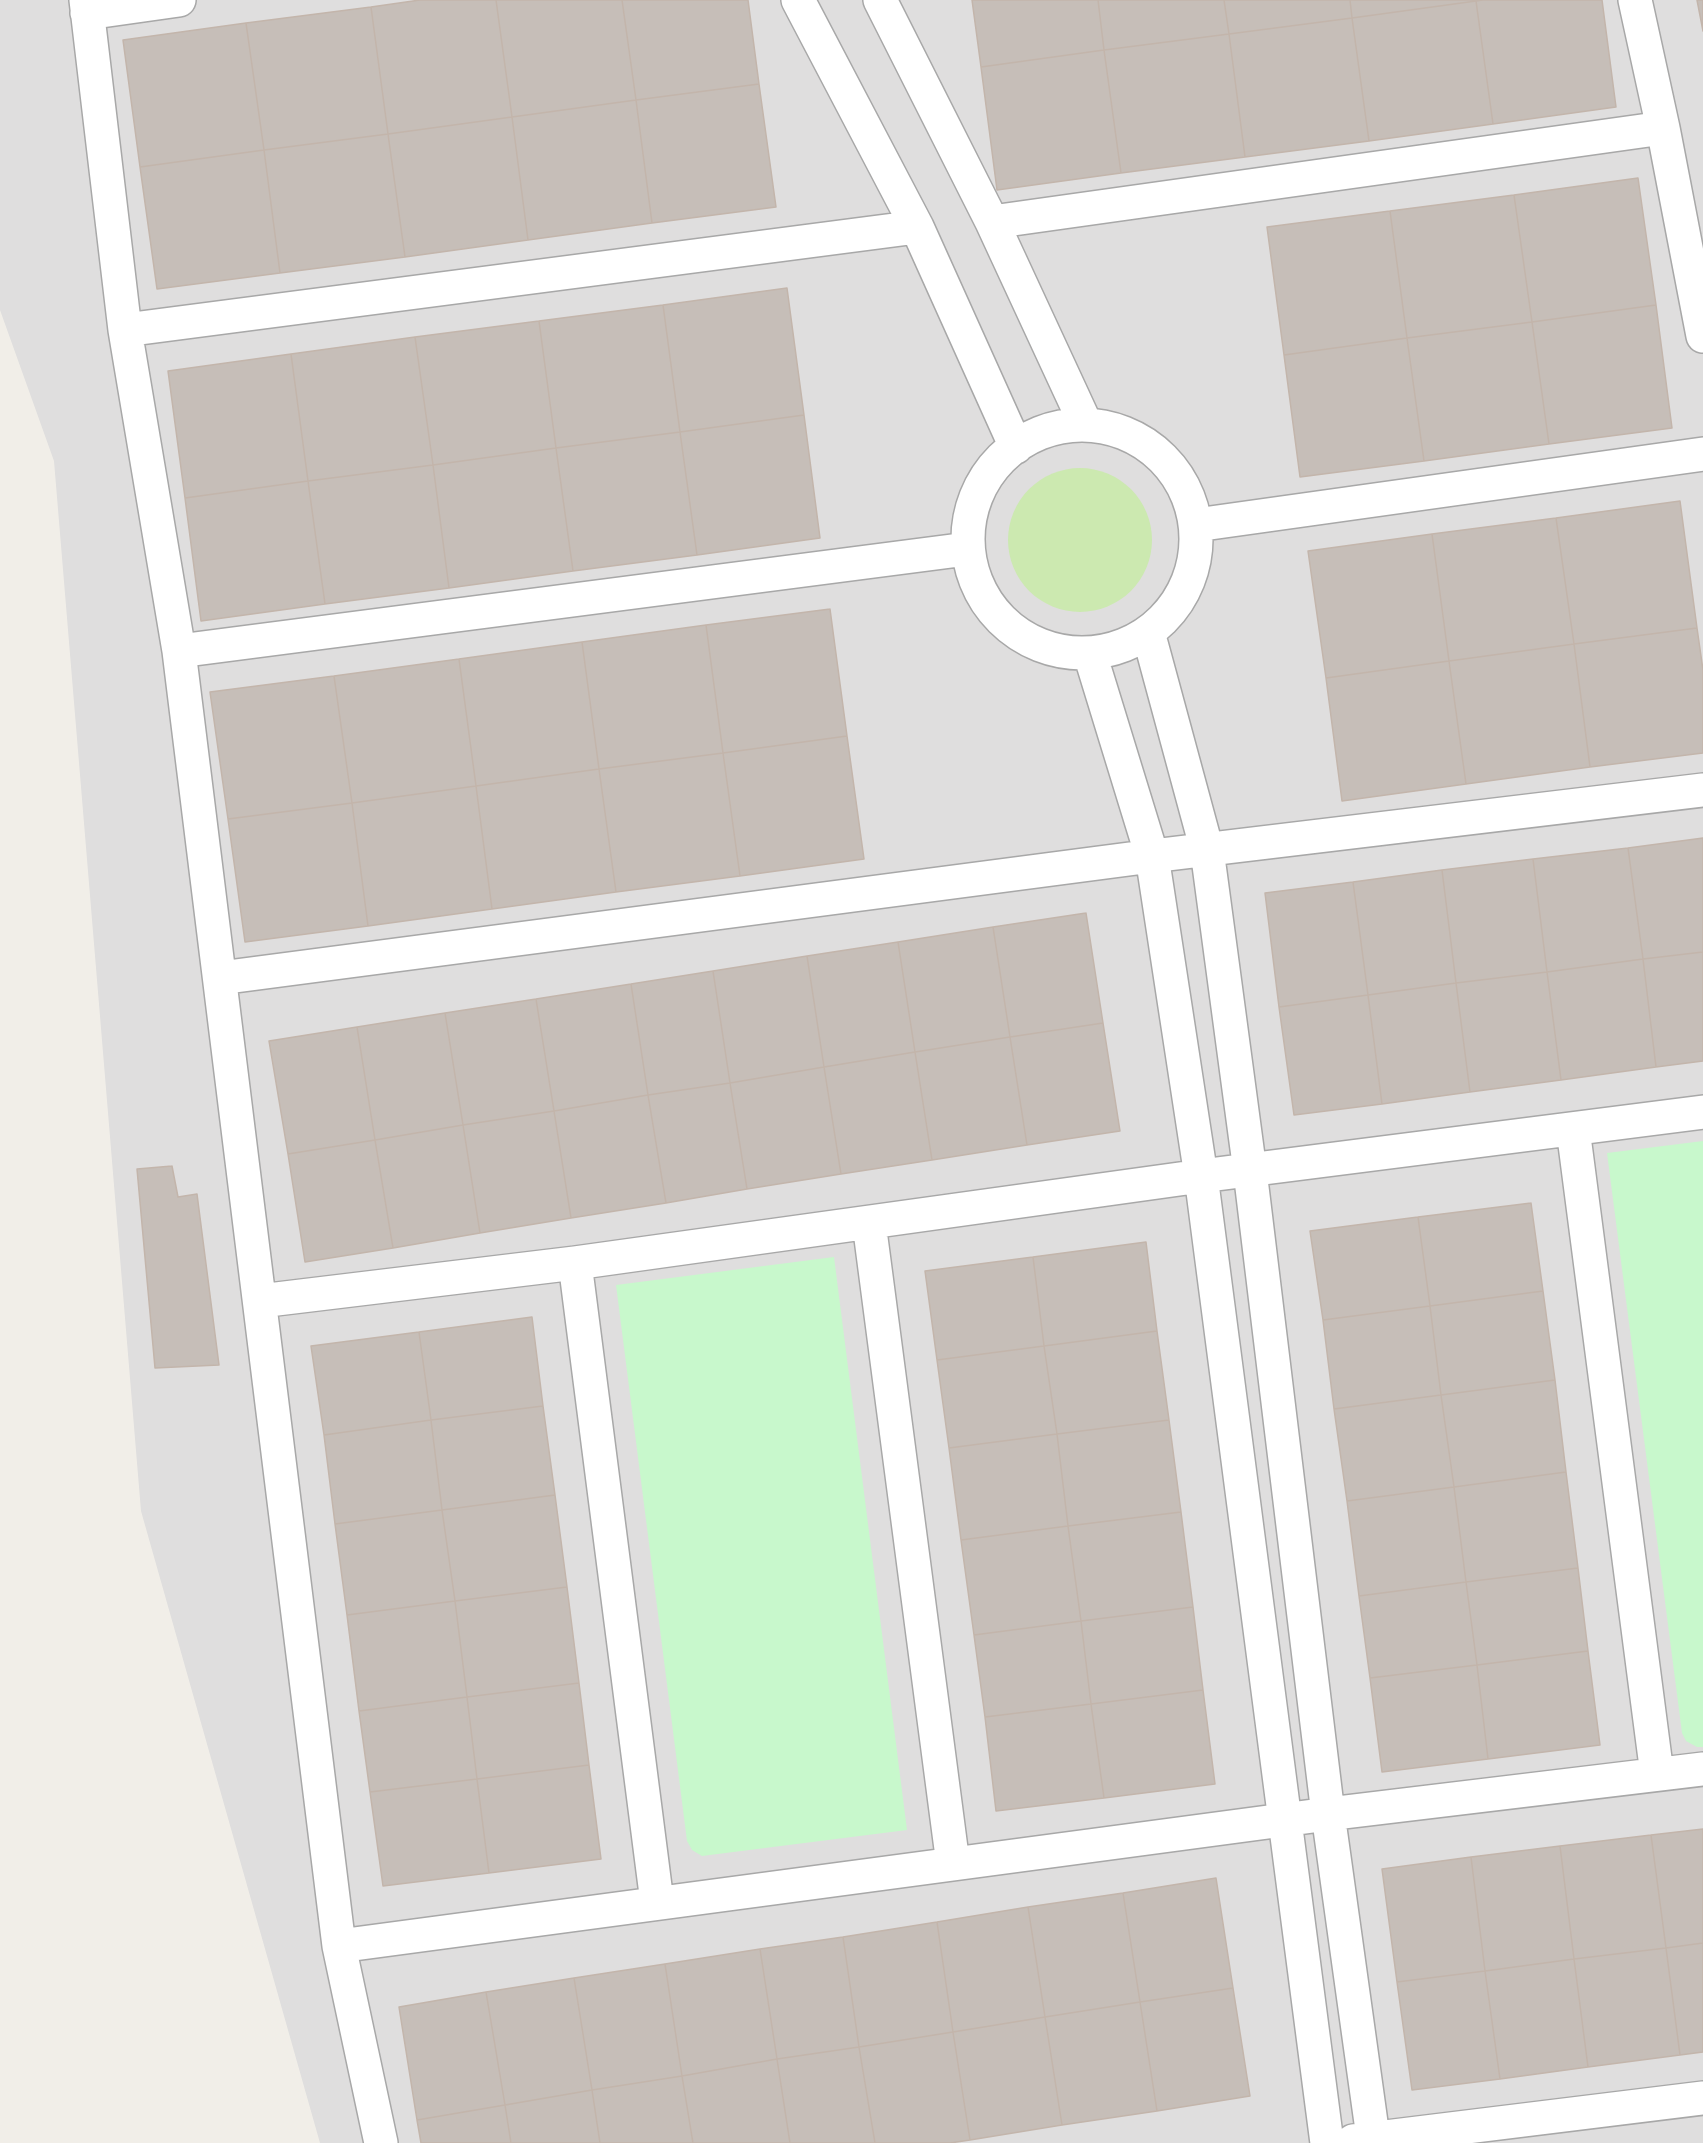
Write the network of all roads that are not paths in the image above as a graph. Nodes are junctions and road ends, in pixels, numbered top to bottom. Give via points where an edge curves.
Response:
1 (179, 0) edge
2 (798, 0) edge
3 (880, 0) edge
4 (1635, 0) edge
5 (87, 6) edge
6 (1664, 128) junction
7 (992, 222) junction
8 (917, 227) junction
9 (125, 330) junction
10 (1703, 336) edge
11 (1086, 425) junction
12 (1016, 447) junction
13 (1703, 454) edge
14 (1196, 525) junction
15 (967, 549) junction
16 (1148, 632) junction
17 (179, 651) junction
18 (1090, 654) junction
19 (1703, 790) edge
20 (1207, 850) junction
21 (1152, 856) junction
22 (220, 978) junction
23 (1703, 1112) edge
24 (1573, 1129) junction
25 (1250, 1172) junction
26 (1201, 1176) junction
27 (868, 1223) junction
28 (575, 1263) junction
29 (260, 1301) junction
30 (1703, 1769) edge
31 (1657, 1774) junction
32 (1328, 1814) junction
33 (1284, 1821) junction
34 (953, 1864) junction
35 (657, 1902) junction
36 (339, 1946) junction
37 (1703, 2098) edge
38 (1373, 2137) junction
39 (381, 2143) edge
40 (1327, 2143) edge
41 (1341, 2143) edge

1 - 5 street
2 - 8 street
3 - 7 street
4 - 6 street
5 - 9 street
6 - 7 street
6 - 10 street
7 - 11 street
8 - 9 street
8 - 12 street
9 - 17 street
11 - 12 street via 1064,425 1030,436
11 - 14 street via 1101,425 1136,437 1165,459 1186,489
12 - 15 street via 1000,458 979,488 969,523
13 - 14 street
14 - 16 street via 1194,564 1179,600
15 - 17 street
15 - 18 street via 984,598 1010,627 1044,647
16 - 18 street via 1120,648
16 - 20 street
17 - 22 street
18 - 21 street
19 - 20 street
20 - 21 street
20 - 25 street
21 - 22 street
21 - 26 street
22 - 29 street
23 - 24 street
24 - 25 street
24 - 31 street
25 - 26 street
25 - 32 street
26 - 27 street
26 - 33 street
27 - 28 street
27 - 34 street
28 - 29 street
28 - 35 street
29 - 36 street
30 - 31 street
31 - 32 street
32 - 33 street
32 - 38 street
33 - 34 street
33 - 40 street
34 - 35 street
35 - 36 street
36 - 39 street
37 - 38 street
38 - 41 street

